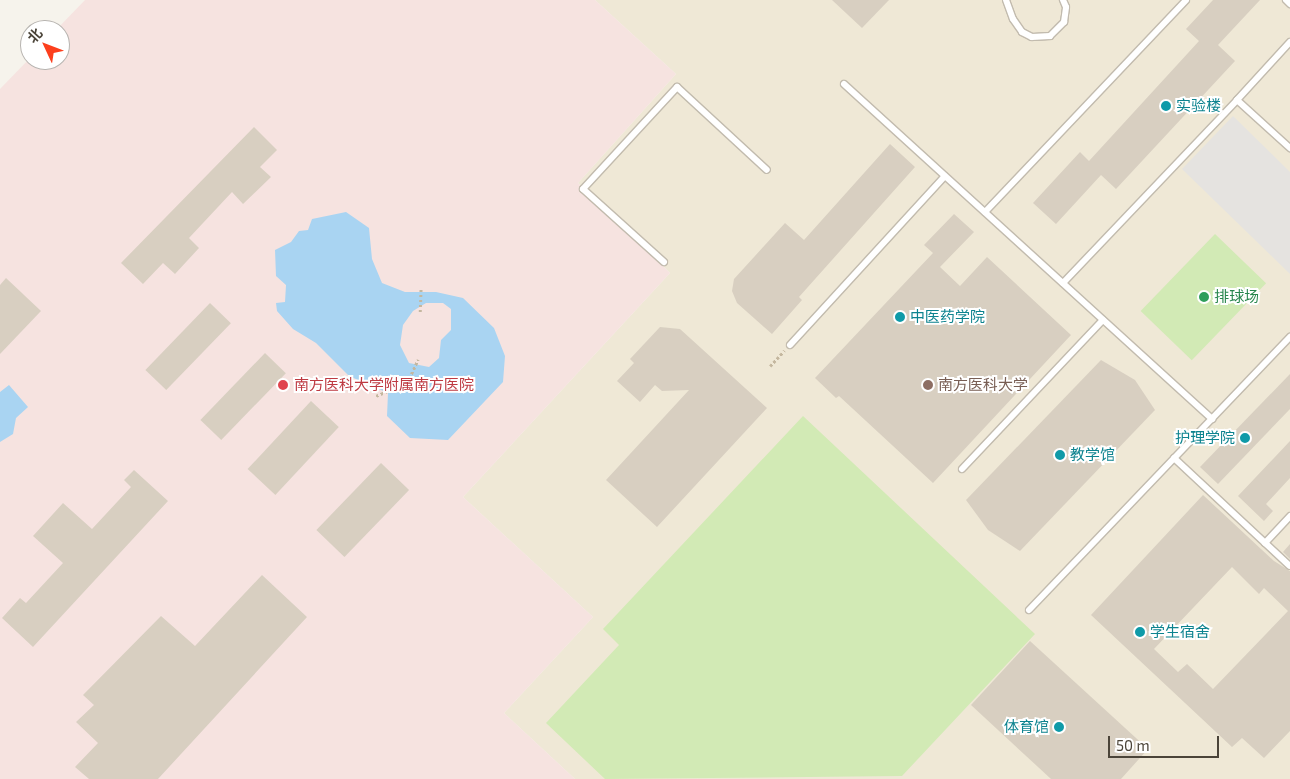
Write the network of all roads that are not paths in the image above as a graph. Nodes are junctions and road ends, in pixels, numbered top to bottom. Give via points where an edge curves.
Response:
1 (1006, 0) edge
2 (1063, 0) edge
3 (1186, 0) edge
4 (1286, 0) edge
5 (1290, 4) edge
6 (1290, 42) edge
7 (844, 84) dead end
8 (1237, 100) junction
9 (1290, 148) edge
10 (767, 170) dead end
11 (945, 176) junction
12 (985, 212) junction
13 (664, 262) dead end
14 (1063, 283) junction
15 (1103, 320) junction
16 (1290, 337) edge
17 (790, 345) road end
18 (1212, 419) junction
19 (1174, 458) junction
20 (962, 469) dead end
21 (1290, 516) edge
22 (1265, 543) junction
23 (1290, 566) edge
24 (1030, 610) dead end

1 - 2 lane via 1022,32 1032,37 1050,36 1064,22 1066,7
3 - 12 lane
4 - 5 lane
6 - 8 lane
7 - 11 lane
8 - 9 lane
8 - 14 lane
10 - 13 lane via 677,87 583,189
11 - 12 lane
11 - 17 lane
12 - 14 lane
14 - 15 lane
15 - 18 lane
15 - 20 lane
16 - 18 lane
18 - 19 lane
19 - 22 lane
19 - 24 lane
21 - 22 lane
22 - 23 lane

